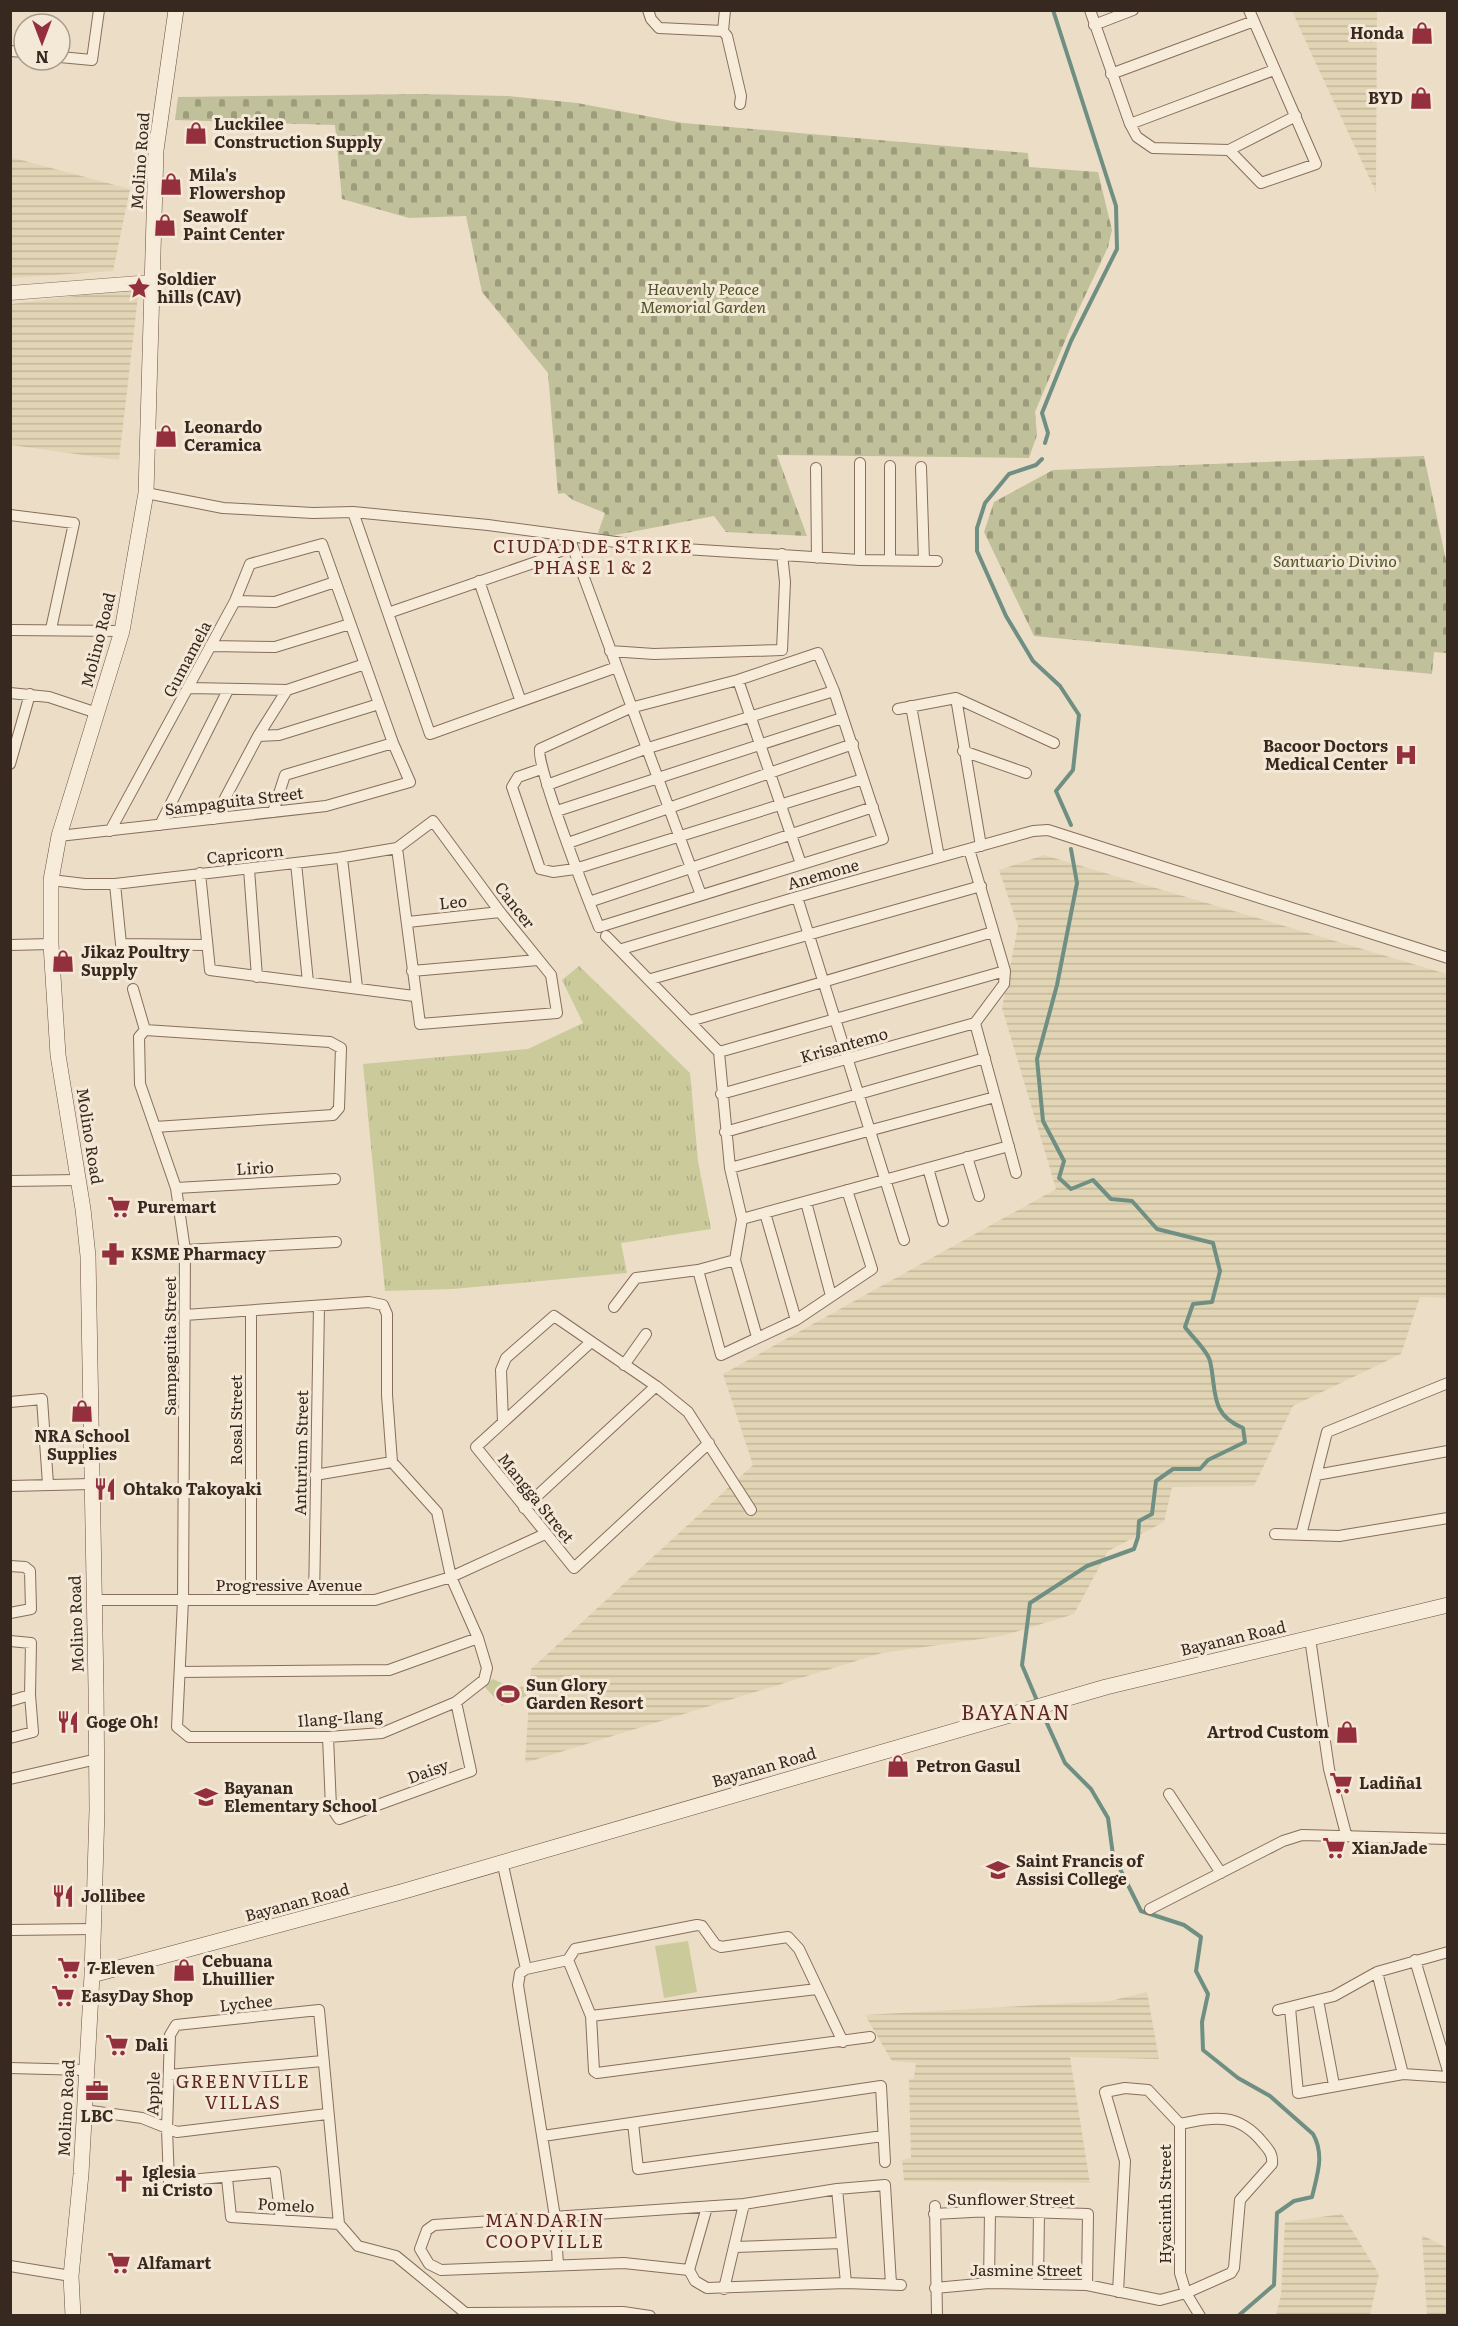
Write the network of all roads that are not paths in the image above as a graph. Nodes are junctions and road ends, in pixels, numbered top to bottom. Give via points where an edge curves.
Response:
1 (99, 10) edge
2 (176, 10) edge
3 (648, 10) edge
4 (724, 10) edge
5 (1090, 10) edge
6 (1133, 10) edge
7 (1252, 16) edge
8 (1094, 25) junction
9 (723, 31) junction
10 (72, 58) edge
11 (1274, 70) junction
12 (1111, 74) junction
13 (740, 104) dead end
14 (1296, 116) junction
15 (1130, 124) junction
16 (1228, 150) junction
17 (152, 282) junction
18 (10, 293) edge
19 (860, 463) dead end
20 (890, 466) dead end
21 (921, 467) dead end
22 (816, 468) dead end
23 (146, 493) junction
24 (353, 512) junction
25 (10, 514) edge
26 (570, 542) junction
27 (782, 554) junction
28 (817, 558) junction
29 (860, 560) junction
30 (890, 560) junction
31 (924, 561) junction
32 (937, 561) dead end
33 (479, 581) junction
34 (335, 582) junction
35 (235, 601) junction
36 (388, 613) junction
37 (350, 624) junction
38 (51, 629) junction
39 (10, 630) edge
40 (122, 631) junction
41 (210, 646) junction
42 (610, 651) junction
43 (365, 664) junction
44 (617, 667) junction
45 (738, 680) junction
46 (188, 688) junction
47 (228, 690) junction
48 (287, 690) junction
49 (834, 691) junction
50 (10, 693) edge
51 (30, 694) junction
52 (956, 698) junction
53 (520, 699) junction
54 (379, 704) junction
55 (911, 706) junction
56 (630, 708) junction
57 (898, 709) dead end
58 (97, 713) junction
59 (750, 716) junction
60 (842, 718) junction
61 (258, 736) junction
62 (393, 743) junction
63 (1054, 743) dead end
64 (853, 744) junction
65 (13, 745) edge
66 (759, 745) junction
67 (645, 749) junction
68 (963, 751) junction
69 (10, 764) edge
70 (541, 769) junction
71 (1026, 772) dead end
72 (769, 774) junction
73 (657, 778) junction
74 (863, 779) junction
75 (547, 785) junction
76 (781, 805) junction
77 (668, 807) junction
78 (873, 807) junction
79 (557, 811) junction
80 (273, 812) junction
81 (214, 819) junction
82 (433, 821) joint
83 (160, 825) junction
84 (110, 831) junction
85 (791, 834) junction
86 (678, 835) junction
87 (60, 836) junction
88 (568, 843) junction
89 (981, 846) junction
90 (397, 848) junction
91 (969, 849) junction
92 (939, 857) junction
93 (342, 858) junction
94 (296, 863) junction
95 (801, 864) junction
96 (690, 868) junction
97 (249, 869) junction
98 (575, 869) junction
99 (201, 873) junction
100 (51, 880) junction
101 (115, 884) junction
102 (981, 886) junction
103 (701, 895) junction
104 (797, 897) junction
105 (589, 902) junction
106 (500, 912) junction
107 (408, 922) junction
108 (993, 932) junction
109 (808, 935) junction
110 (606, 936) dead end
111 (51, 944) junction
112 (10, 945) edge
113 (207, 945) junction
114 (622, 949) junction
115 (1448, 958) edge
116 (538, 960) junction
117 (412, 971) junction
118 (1005, 971) junction
119 (257, 977) junction
120 (651, 979) junction
121 (308, 982) junction
122 (822, 982) junction
123 (357, 987) junction
124 (133, 989) dead end
125 (414, 996) junction
126 (834, 1020) junction
127 (690, 1021) junction
128 (975, 1023) junction
129 (146, 1030) junction
130 (719, 1052) junction
131 (985, 1058) junction
132 (849, 1059) junction
133 (721, 1094) junction
134 (858, 1094) junction
135 (995, 1096) junction
136 (155, 1127) junction
137 (868, 1131) junction
138 (725, 1132) junction
139 (1009, 1146) junction
140 (967, 1157) junction
141 (730, 1168) junction
142 (928, 1168) junction
143 (1016, 1173) dead end
144 (335, 1179) dead end
145 (79, 1180) junction
146 (886, 1180) junction
147 (10, 1181) edge
148 (176, 1188) junction
149 (847, 1191) junction
150 (979, 1196) dead end
151 (806, 1202) junction
152 (765, 1213) junction
153 (742, 1219) junction
154 (943, 1221) dead end
155 (904, 1240) dead end
156 (336, 1242) dead end
157 (185, 1250) junction
158 (735, 1260) junction
159 (698, 1270) junction
160 (831, 1296) junction
161 (319, 1306) junction
162 (614, 1307) dead end
163 (251, 1312) junction
164 (185, 1315) junction
165 (796, 1320) junction
166 (646, 1334) dead end
167 (757, 1337) junction
168 (591, 1342) junction
169 (624, 1365) junction
170 (1448, 1383) edge
171 (656, 1386) junction
172 (10, 1402) edge
173 (503, 1422) junction
174 (709, 1443) junction
175 (1448, 1451) edge
176 (392, 1462) junction
177 (1316, 1474) junction
178 (315, 1475) junction
179 (48, 1484) junction
180 (91, 1484) junction
181 (10, 1485) edge
182 (524, 1508) junction
183 (750, 1510) dead end
184 (1448, 1518) edge
185 (545, 1534) junction
186 (1275, 1534) dead end
187 (1301, 1535) junction
188 (10, 1566) edge
189 (451, 1577) junction
190 (94, 1600) junction
191 (183, 1600) junction
192 (250, 1600) junction
193 (314, 1600) junction
194 (1448, 1605) edge
195 (10, 1613) edge
196 (478, 1638) junction
197 (1310, 1638) junction
198 (10, 1641) edge
199 (180, 1672) junction
200 (30, 1695) junction
201 (10, 1701) edge
202 (456, 1702) junction
203 (183, 1734) joint
204 (328, 1737) junction
205 (10, 1738) edge
206 (97, 1759) junction
207 (10, 1779) edge
208 (1169, 1794) dead end
209 (1346, 1834) junction
210 (1448, 1839) edge
211 (502, 1862) junction
212 (1221, 1873) junction
213 (1150, 1909) dead end
214 (94, 1929) junction
215 (10, 1930) edge
216 (1448, 1952) edge
217 (568, 1960) junction
218 (1415, 1960) junction
219 (526, 1969) junction
220 (1377, 1972) junction
221 (92, 1975) junction
222 (817, 1989) junction
223 (1318, 2000) junction
224 (591, 2016) junction
225 (176, 2025) joint
226 (870, 2037) dead end
227 (843, 2042) junction
228 (323, 2061) junction
229 (10, 2068) edge
230 (86, 2070) junction
231 (1448, 2071) edge
232 (1403, 2074) junction
233 (169, 2075) junction
234 (1448, 2077) edge
235 (1334, 2085) junction
236 (84, 2110) junction
237 (327, 2114) junction
238 (633, 2123) junction
239 (1180, 2124) junction
240 (167, 2129) junction
241 (543, 2136) junction
242 (883, 2136) junction
243 (885, 2162) dead end
244 (226, 2178) junction
245 (837, 2189) junction
246 (744, 2204) junction
247 (707, 2207) junction
248 (990, 2211) junction
249 (1039, 2212) junction
250 (555, 2217) junction
251 (281, 2219) junction
252 (339, 2223) junction
253 (842, 2243) junction
254 (735, 2247) junction
255 (558, 2265) junction
256 (10, 2266) edge
257 (689, 2270) junction
258 (71, 2276) junction
259 (846, 2283) junction
260 (989, 2283) junction
261 (1038, 2283) junction
262 (1087, 2284) junction
263 (935, 2288) junction
264 (724, 2289) junction
265 (1118, 2292) junction
266 (1186, 2293) junction
267 (469, 2314) edge
268 (73, 2316) edge
269 (650, 2316) edge
270 (937, 2316) edge
271 (1200, 2316) edge

1 - 10 street via 92,60
2 - 17 main road, Molino Road via 156,150
3 - 9 street via 659,28
4 - 9 street
5 - 8 street
6 - 8 street
7 - 11 street
7 - 12 street
8 - 12 street
9 - 13 street via 739,86
11 - 14 street
11 - 15 street
12 - 15 street
14 - 16 street
14 - 16 street via 1316,164 1261,183
15 - 16 street via 1137,137 1153,148
17 - 18 street
17 - 23 main road, Molino Road
19 - 29 street
20 - 30 street
21 - 31 street
22 - 28 street
23 - 24 street via 223,508
23 - 40 main road, Molino Road
24 - 26 street via 488,525
24 - 36 street
25 - 38 street via 74,523
26 - 27 street
26 - 33 street via 539,561
26 - 42 street
27 - 28 street
27 - 42 street via 782,650 654,654
28 - 29 street
29 - 30 street
30 - 31 street
31 - 32 street
33 - 36 street
33 - 53 street
34 - 35 street via 275,602
34 - 35 street, Gumamela via 322,544 250,564
34 - 37 street
35 - 41 street, Gumamela
36 - 53 street via 430,734
37 - 41 street via 275,647
37 - 43 street
38 - 39 street
38 - 40 street
40 - 58 main road, Molino Road
41 - 46 street, Gumamela
42 - 44 street
43 - 48 street
43 - 54 street
44 - 53 street
44 - 56 street
45 - 49 street via 818,653
45 - 56 street
45 - 59 street
46 - 47 street
46 - 84 street, Gumamela
47 - 48 street
47 - 83 street
48 - 61 street
49 - 59 street
49 - 60 street
50 - 51 street
51 - 58 street
51 - 65 street
52 - 55 street
52 - 63 street
52 - 68 street
54 - 61 street via 279,735
54 - 62 street
55 - 57 street
55 - 92 street
56 - 67 street
56 - 70 street via 540,749 537,755
58 - 87 main road, Molino Road
59 - 66 street
59 - 67 street
60 - 64 street
60 - 66 street
61 - 81 street
62 - 80 street via 285,775
62 - 80 street, Sampaguita Street via 410,782 326,806
64 - 72 street
64 - 74 street
65 - 69 street
66 - 72 street
66 - 73 street
67 - 73 street
67 - 75 street
68 - 71 street
68 - 89 street
70 - 75 street
70 - 98 street via 514,781 512,787 540,870
72 - 76 street
72 - 77 street
73 - 77 street
73 - 79 street
74 - 76 street
74 - 78 street
75 - 79 street
76 - 85 street
76 - 86 street
77 - 86 street
77 - 88 street
78 - 85 street
78 - 95 street via 883,839
79 - 88 street
80 - 81 street, Sampaguita Street
81 - 83 street, Sampaguita Street
82 - 90 street, Capricorn
82 - 106 street, Cancer
83 - 84 street, Sampaguita Street
84 - 87 street, Sampaguita Street
85 - 95 street
85 - 96 street
86 - 96 street
86 - 98 street
87 - 100 main road, Molino Road
88 - 98 street
89 - 91 street, Anemone
89 - 115 street, Anemone via 1034,831 1062,833
90 - 93 street, Capricorn
90 - 107 street
91 - 92 street, Anemone
91 - 102 street
92 - 104 street, Anemone
93 - 94 street, Capricorn
93 - 123 street
94 - 97 street, Capricorn
94 - 121 street
95 - 103 street
96 - 103 street
96 - 105 street
97 - 99 street, Capricorn
97 - 119 street
98 - 105 street
99 - 101 street, Capricorn
99 - 113 street
100 - 101 street, Capricorn
100 - 111 main road, Molino Road
101 - 113 street via 121,944
102 - 108 street
102 - 109 street
103 - 105 street via 599,927
104 - 109 street
104 - 114 street, Anemone
106 - 107 street, Leo
106 - 116 street, Cancer
107 - 117 street
108 - 118 street
108 - 122 street
109 - 120 street
109 - 122 street
110 - 114 street
111 - 112 street
111 - 145 main road, Molino Road via 58,1055
113 - 119 street via 210,970
114 - 120 street
116 - 117 street
116 - 125 street, Cancer via 551,975 557,1013 420,1024
117 - 125 street
118 - 126 street
118 - 128 street via 1004,984
119 - 121 street
120 - 127 street
121 - 123 street
122 - 126 street
122 - 127 street
123 - 125 street
124 - 129 street
126 - 130 street
126 - 132 street
127 - 130 street
128 - 131 street
128 - 132 street, Krisantemo
129 - 136 street, Sampaguita Street via 139,1037 140,1084
129 - 136 street via 330,1042 341,1048 339,1108 333,1115
130 - 133 street
131 - 134 street
131 - 135 street
132 - 133 street, Krisantemo
132 - 134 street
133 - 138 street
134 - 137 street
134 - 138 street
135 - 137 street
135 - 139 street
136 - 148 street, Sampaguita Street
137 - 141 street
137 - 146 street
138 - 141 street
139 - 140 street
139 - 143 street
140 - 142 street
140 - 150 street
141 - 153 street
142 - 146 street
142 - 154 street
144 - 148 street, Lirio
145 - 147 street
145 - 180 main road, Molino Road via 88,1256
146 - 149 street
146 - 155 street
148 - 157 street, Sampaguita Street
149 - 151 street
149 - 160 street via 872,1269
151 - 152 street
151 - 160 street
152 - 153 street
152 - 165 street
153 - 158 street
156 - 157 street
157 - 164 street, Sampaguita Street
158 - 159 street
158 - 167 street
159 - 162 street via 636,1278
159 - 167 street via 721,1355
160 - 165 street
161 - 163 street
161 - 176 street via 369,1302 383,1305 387,1314
161 - 178 street, Anturium Street
163 - 164 street
163 - 192 street, Rosal Street
164 - 191 street, Sampaguita Street
165 - 167 street
166 - 169 street
168 - 169 street
168 - 173 street
168 - 173 street via 554,1316 506,1358 501,1370
169 - 171 street
170 - 177 street via 1327,1432
171 - 174 street via 688,1412
171 - 182 street
172 - 179 street via 42,1399
173 - 182 street, Mangga Street via 476,1446
174 - 183 street
174 - 185 street, Mangga Street via 574,1568
175 - 177 street
176 - 178 street
176 - 189 street, Ilang-Ilang via 437,1512
177 - 187 street
178 - 193 street, Anturium Street
179 - 180 street
179 - 181 street
180 - 190 main road, Molino Road
182 - 185 street, Mangga Street
184 - 187 street via 1339,1536
185 - 189 street, Progressive Avenue
186 - 187 street
188 - 195 street via 30,1571 32,1604 25,1612
189 - 193 street, Progressive Avenue via 375,1600
189 - 196 street, Ilang-Ilang
190 - 191 street, Progressive Avenue
190 - 206 main road, Molino Road
191 - 192 street, Progressive Avenue
191 - 199 street, Sampaguita Street
192 - 193 street, Progressive Avenue
194 - 197 main road, Bayanan Road
196 - 199 street via 389,1670
196 - 202 street, Ilang-Ilang via 487,1668 484,1680
197 - 209 street via 1329,1769
197 - 211 main road, Bayanan Road via 1106,1687
198 - 200 street via 32,1642
199 - 203 street, Sampaguita Street via 177,1727
200 - 201 street
200 - 205 street via 33,1732
202 - 204 street, Ilang-Ilang via 382,1733
202 - 204 street, Daisy via 471,1772 339,1819 331,1808
203 - 204 street, Ilang-Ilang
206 - 207 street
206 - 214 main road, Molino Road
208 - 212 street
209 - 210 street
209 - 212 street via 1293,1838
211 - 219 street
211 - 221 main road, Bayanan Road
212 - 213 street
214 - 215 street
214 - 221 main road, Molino Road
216 - 218 street
217 - 219 street
217 - 222 street via 575,1949 697,1924 721,1947 788,1937 799,1949
217 - 224 street
218 - 220 street
218 - 231 street
219 - 241 street via 520,1973 518,1985
220 - 223 street via 1334,1996
220 - 232 street
221 - 230 main road, Molino Road
222 - 224 street
222 - 227 street
223 - 235 street
223 - 235 street via 1284,2009 1295,2090 1301,2093
224 - 227 street via 592,2061 597,2073
225 - 228 street, Lychee via 319,2010
225 - 233 street, Apple via 170,2035
226 - 227 street
228 - 233 street
228 - 237 street
229 - 230 street
230 - 236 main road, Molino Road
232 - 234 street
232 - 235 street
233 - 240 street, Apple
236 - 240 street via 142,2118
236 - 258 main road, Molino Road
237 - 240 street via 177,2132
237 - 252 street
238 - 241 street
238 - 242 street via 638,2169
238 - 242 street via 881,2086
239 - 265 street via 1148,2090 1125,2088 1105,2092 1125,2161
239 - 266 street, Hyacinth Street via 1180,2273
239 - 266 street, Jasmine Street via 1220,2117 1247,2126 1273,2159 1240,2200 1234,2271
240 - 244 street, Apple via 169,2182
241 - 250 street
242 - 243 street
244 - 251 street, Pomelo via 231,2217
244 - 251 street via 274,2172
245 - 246 street
245 - 253 street
245 - 259 street via 885,2186 896,2284
246 - 247 street
246 - 254 street
247 - 250 street
247 - 257 street
248 - 249 street, Sunflower Street
248 - 260 street
248 - 263 street, Sunflower Street via 935,2210
249 - 261 street
249 - 262 street, Sunflower Street via 1088,2214
250 - 255 street
250 - 255 street via 434,2225 427,2230 420,2249 429,2264 441,2270
251 - 252 street, Pomelo
252 - 267 street via 358,2246 396,2256
253 - 254 street
253 - 259 street
254 - 264 street
255 - 257 street via 624,2263
256 - 258 street
257 - 264 street via 700,2286
258 - 268 main road, Molino Road
259 - 264 street
260 - 261 street, Jasmine Street
260 - 263 street, Jasmine Street
261 - 262 street, Jasmine Street
262 - 265 street, Jasmine Street
263 - 270 street
265 - 266 street, Jasmine Street via 1160,2300
266 - 271 street, Hyacinth Street
267 - 269 street via 623,2312

